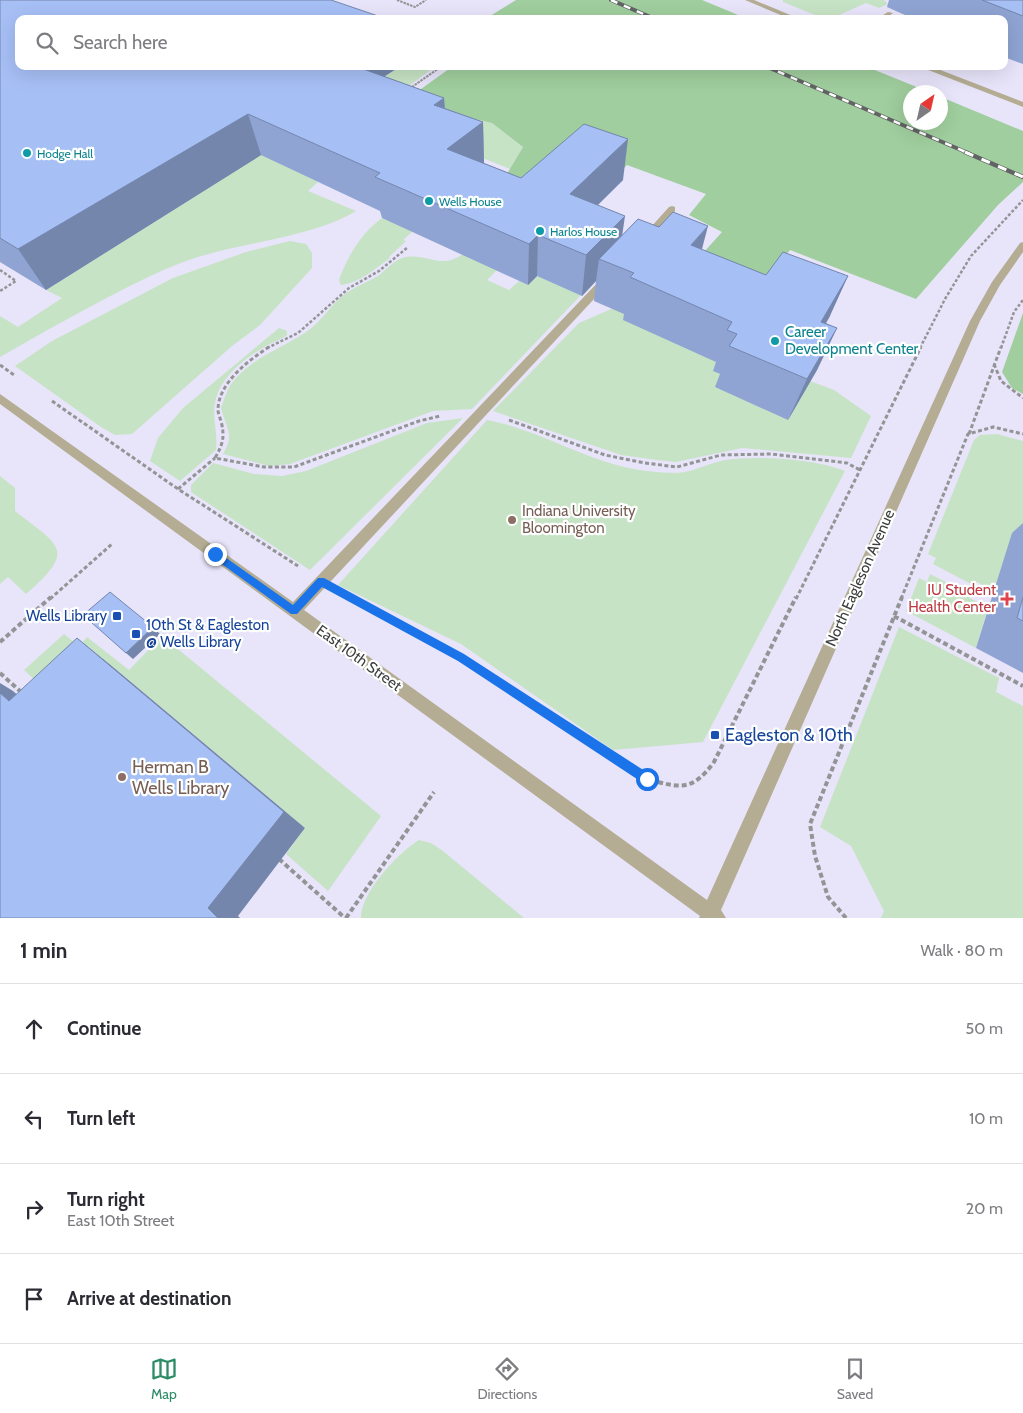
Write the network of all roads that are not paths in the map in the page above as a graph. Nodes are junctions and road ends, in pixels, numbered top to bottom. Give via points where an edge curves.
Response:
1 (748, 0) edge
2 (761, 2) edge
3 (890, 13) dead end
4 (789, 15) edge
5 (887, 15) edge
6 (932, 70) edge
7 (1023, 105) edge
8 (672, 210) edge
9 (1023, 245) edge
10 (633, 251) edge
11 (614, 271) edge
12 (0, 398) edge
13 (294, 611) junction
14 (712, 916) edge

1 - 2 street
2 - 4 street
3 - 5 street
6 - 7 street
8 - 10 street
9 - 14 street, North Eagleson Avenue via 975,321
11 - 13 street
12 - 13 street, East 10th Street
13 - 14 street, East 10th Street

